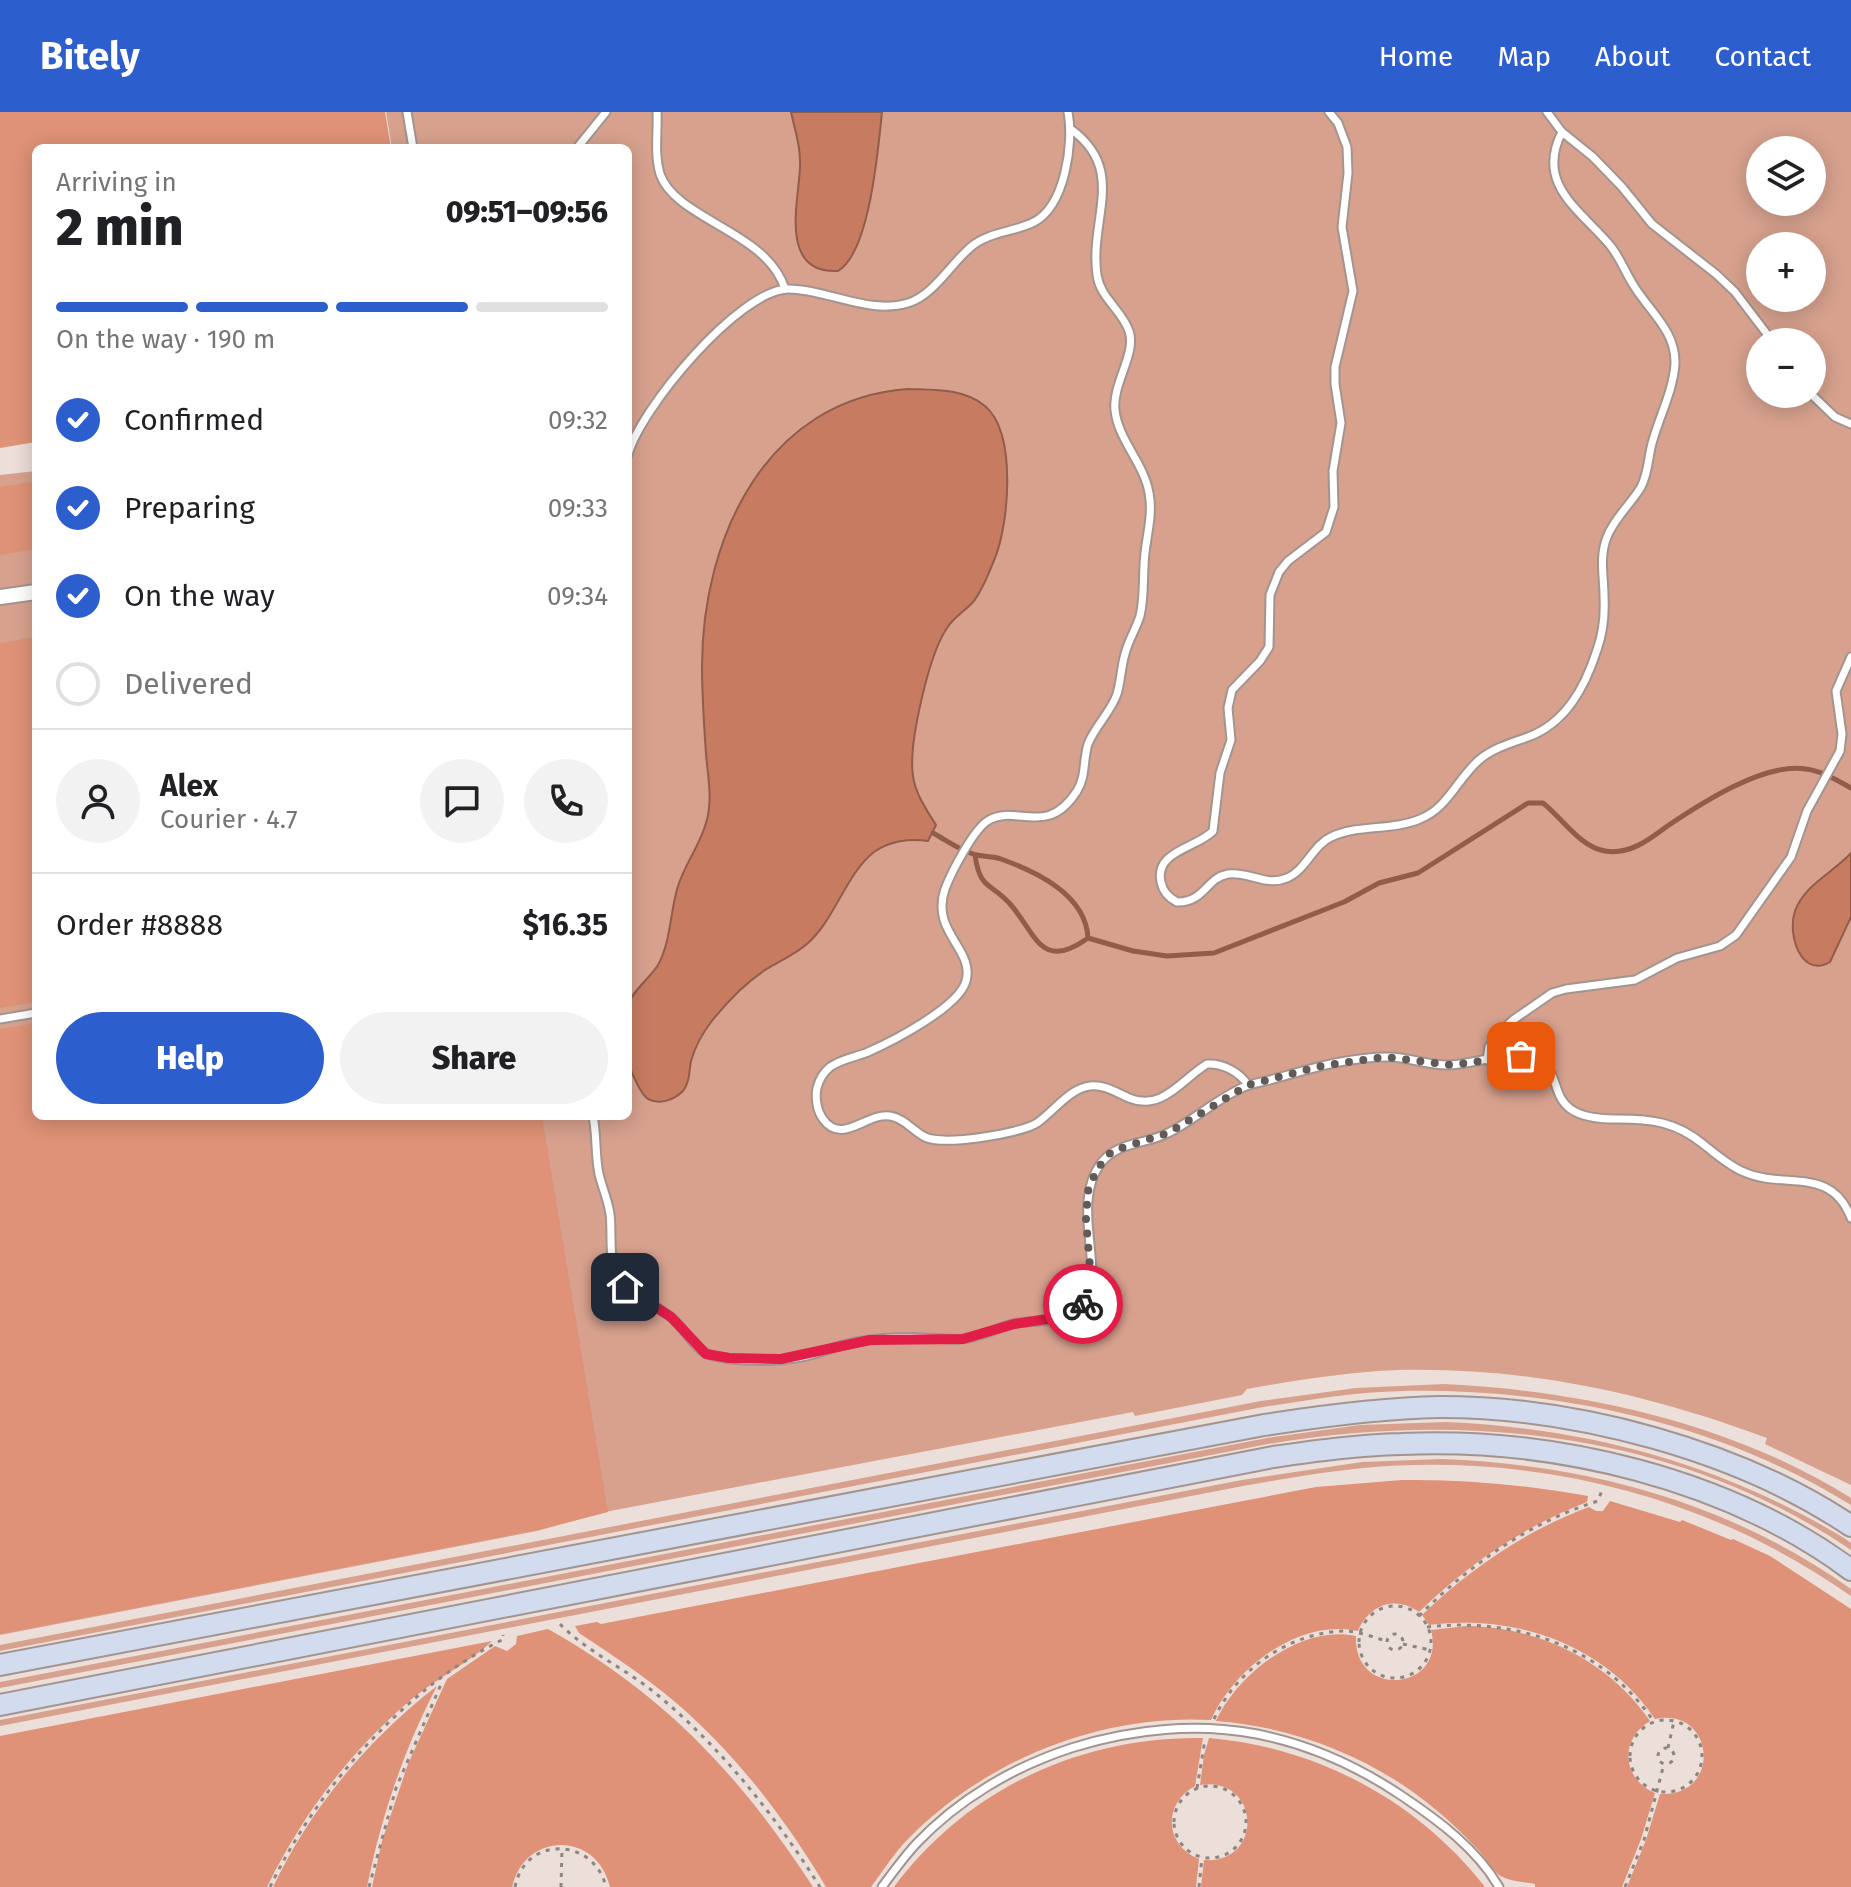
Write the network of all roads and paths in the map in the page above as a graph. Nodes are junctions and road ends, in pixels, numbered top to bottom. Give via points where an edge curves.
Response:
1 (407, 112) edge
2 (606, 112) edge
3 (657, 112) edge
4 (1068, 112) edge
5 (1329, 112) edge
6 (1547, 112) edge
7 (1072, 130) junction
8 (1562, 132) junction
9 (412, 144) edge
10 (580, 144) edge
11 (785, 289) junction
12 (1762, 328) edge
13 (1826, 408) edge
14 (1851, 424) edge
15 (632, 435) edge
16 (32, 593) edge
17 (0, 597) edge
18 (1851, 657) edge
19 (32, 1014) edge
20 (0, 1019) edge
21 (1487, 1060) junction
22 (1248, 1085) junction
23 (593, 1120) edge
24 (1851, 1218) edge
25 (1602, 1490) dead end
26 (1851, 1526) edge
27 (1851, 1570) edge
28 (1419, 1616) junction
29 (560, 1624) dead end
30 (1427, 1627) junction
31 (1360, 1634) junction
32 (503, 1635) dead end
33 (1386, 1641) junction
34 (1403, 1644) junction
35 (1430, 1650) junction
36 (0, 1665) edge
37 (443, 1678) junction
38 (0, 1705) edge
39 (1674, 1721) junction
40 (1654, 1722) junction
41 (1210, 1729) junction
42 (1668, 1748) junction
43 (1664, 1764) junction
44 (1197, 1788) junction
45 (1658, 1791) junction
46 (562, 1848) junction
47 (1202, 1857) junction
48 (270, 1887) edge
49 (369, 1887) edge
50 (515, 1887) edge
51 (561, 1887) edge
52 (606, 1887) edge
53 (820, 1887) edge
54 (882, 1887) edge
55 (1199, 1887) edge
56 (1499, 1887) edge
57 (1625, 1887) edge

1 - 9 lane
2 - 10 lane
3 - 11 lane via 658,163 669,190 752,247 773,267
4 - 7 lane
5 - 8 lane via 1347,147 1342,227 1353,291 1335,367 1341,423 1332,519 1326,532 1288,561 1274,581 1269,647 1230,696 1231,740 1220,773 1214,826 1208,836 1161,867 1165,892 1177,902 1193,900 1229,874 1284,879 1330,837 1428,816 1480,758 1549,727 1565,713 1593,662 1601,635 1607,538 1644,480 1675,357 1667,331 1613,249 1563,195 1554,159
6 - 8 lane
7 - 11 lane via 1060,187 1049,210 1035,222 976,243 915,300 879,305
7 - 22 lane via 1088,143 1101,167 1097,278 1131,336 1114,407 1150,498 1138,621 1116,697 1091,737 1075,794 1064,806 1038,818 991,819 946,886 942,904 947,931 967,965 964,988 951,1003 887,1043 825,1071 817,1104 831,1127 845,1130 890,1116 934,1140 1017,1132 1087,1086 1137,1101 1155,1100 1211,1064 1236,1073
8 - 12 lane via 1608,173 1652,224 1735,292
11 - 15 lane via 752,301 712,337
13 - 14 lane
16 - 17 street
18 - 21 lane via 1836,691 1840,751 1807,811 1791,857 1746,923 1714,948 1677,958 1630,981 1552,993 1504,1027 1491,1043
19 - 20 lane
21 - 22 lane via 1434,1065 1401,1057 1366,1058
21 - 24 lane via 1532,1057 1550,1072 1561,1101 1573,1112 1669,1123 1743,1172 1829,1188 1843,1200
22 - 23 lane via 1168,1133 1118,1148 1104,1159 1092,1179 1086,1207 1089,1290 1075,1312 963,1339 870,1340 781,1359 706,1354 671,1317 620,1280
25 - 28 path via 1598,1501 1541,1525 1483,1560
26 - 36 street via 1769,1480 1655,1439 1529,1413 1400,1408 1264,1425
27 - 38 street via 1812,1542 1737,1506 1607,1462 1482,1445 1374,1445 1273,1457
28 - 30 path
28 - 31 path via 1403,1607 1384,1608 1369,1618
29 - 53 path via 650,1689 703,1736 750,1788
30 - 35 path
30 - 40 path via 1488,1625 1556,1641 1609,1673
31 - 33 path
31 - 35 path via 1364,1661 1387,1677 1414,1673
31 - 41 path via 1343,1631 1308,1638 1271,1655 1231,1691
32 - 37 path
33 - 34 path via 1393,1650
33 - 34 path via 1396,1634
34 - 35 path
37 - 48 path via 401,1712 342,1774 290,1848
37 - 49 path via 400,1776
39 - 40 path
39 - 42 path
39 - 45 path via 1697,1737 1701,1765 1685,1787
40 - 45 path via 1634,1739 1630,1757 1641,1782
41 - 44 path
41 - 54 lane via 1167,1728 1111,1738 1026,1766 934,1826
41 - 56 lane via 1282,1741 1380,1782 1456,1837
42 - 43 path via 1674,1758
42 - 43 path via 1658,1754
43 - 45 path
44 - 47 path via 1178,1805 1174,1824 1186,1848
44 - 47 path via 1226,1790 1239,1802 1245,1820 1242,1838 1229,1852
45 - 57 path
46 - 50 path via 529,1861
46 - 51 path
46 - 52 path via 595,1863
47 - 55 path

